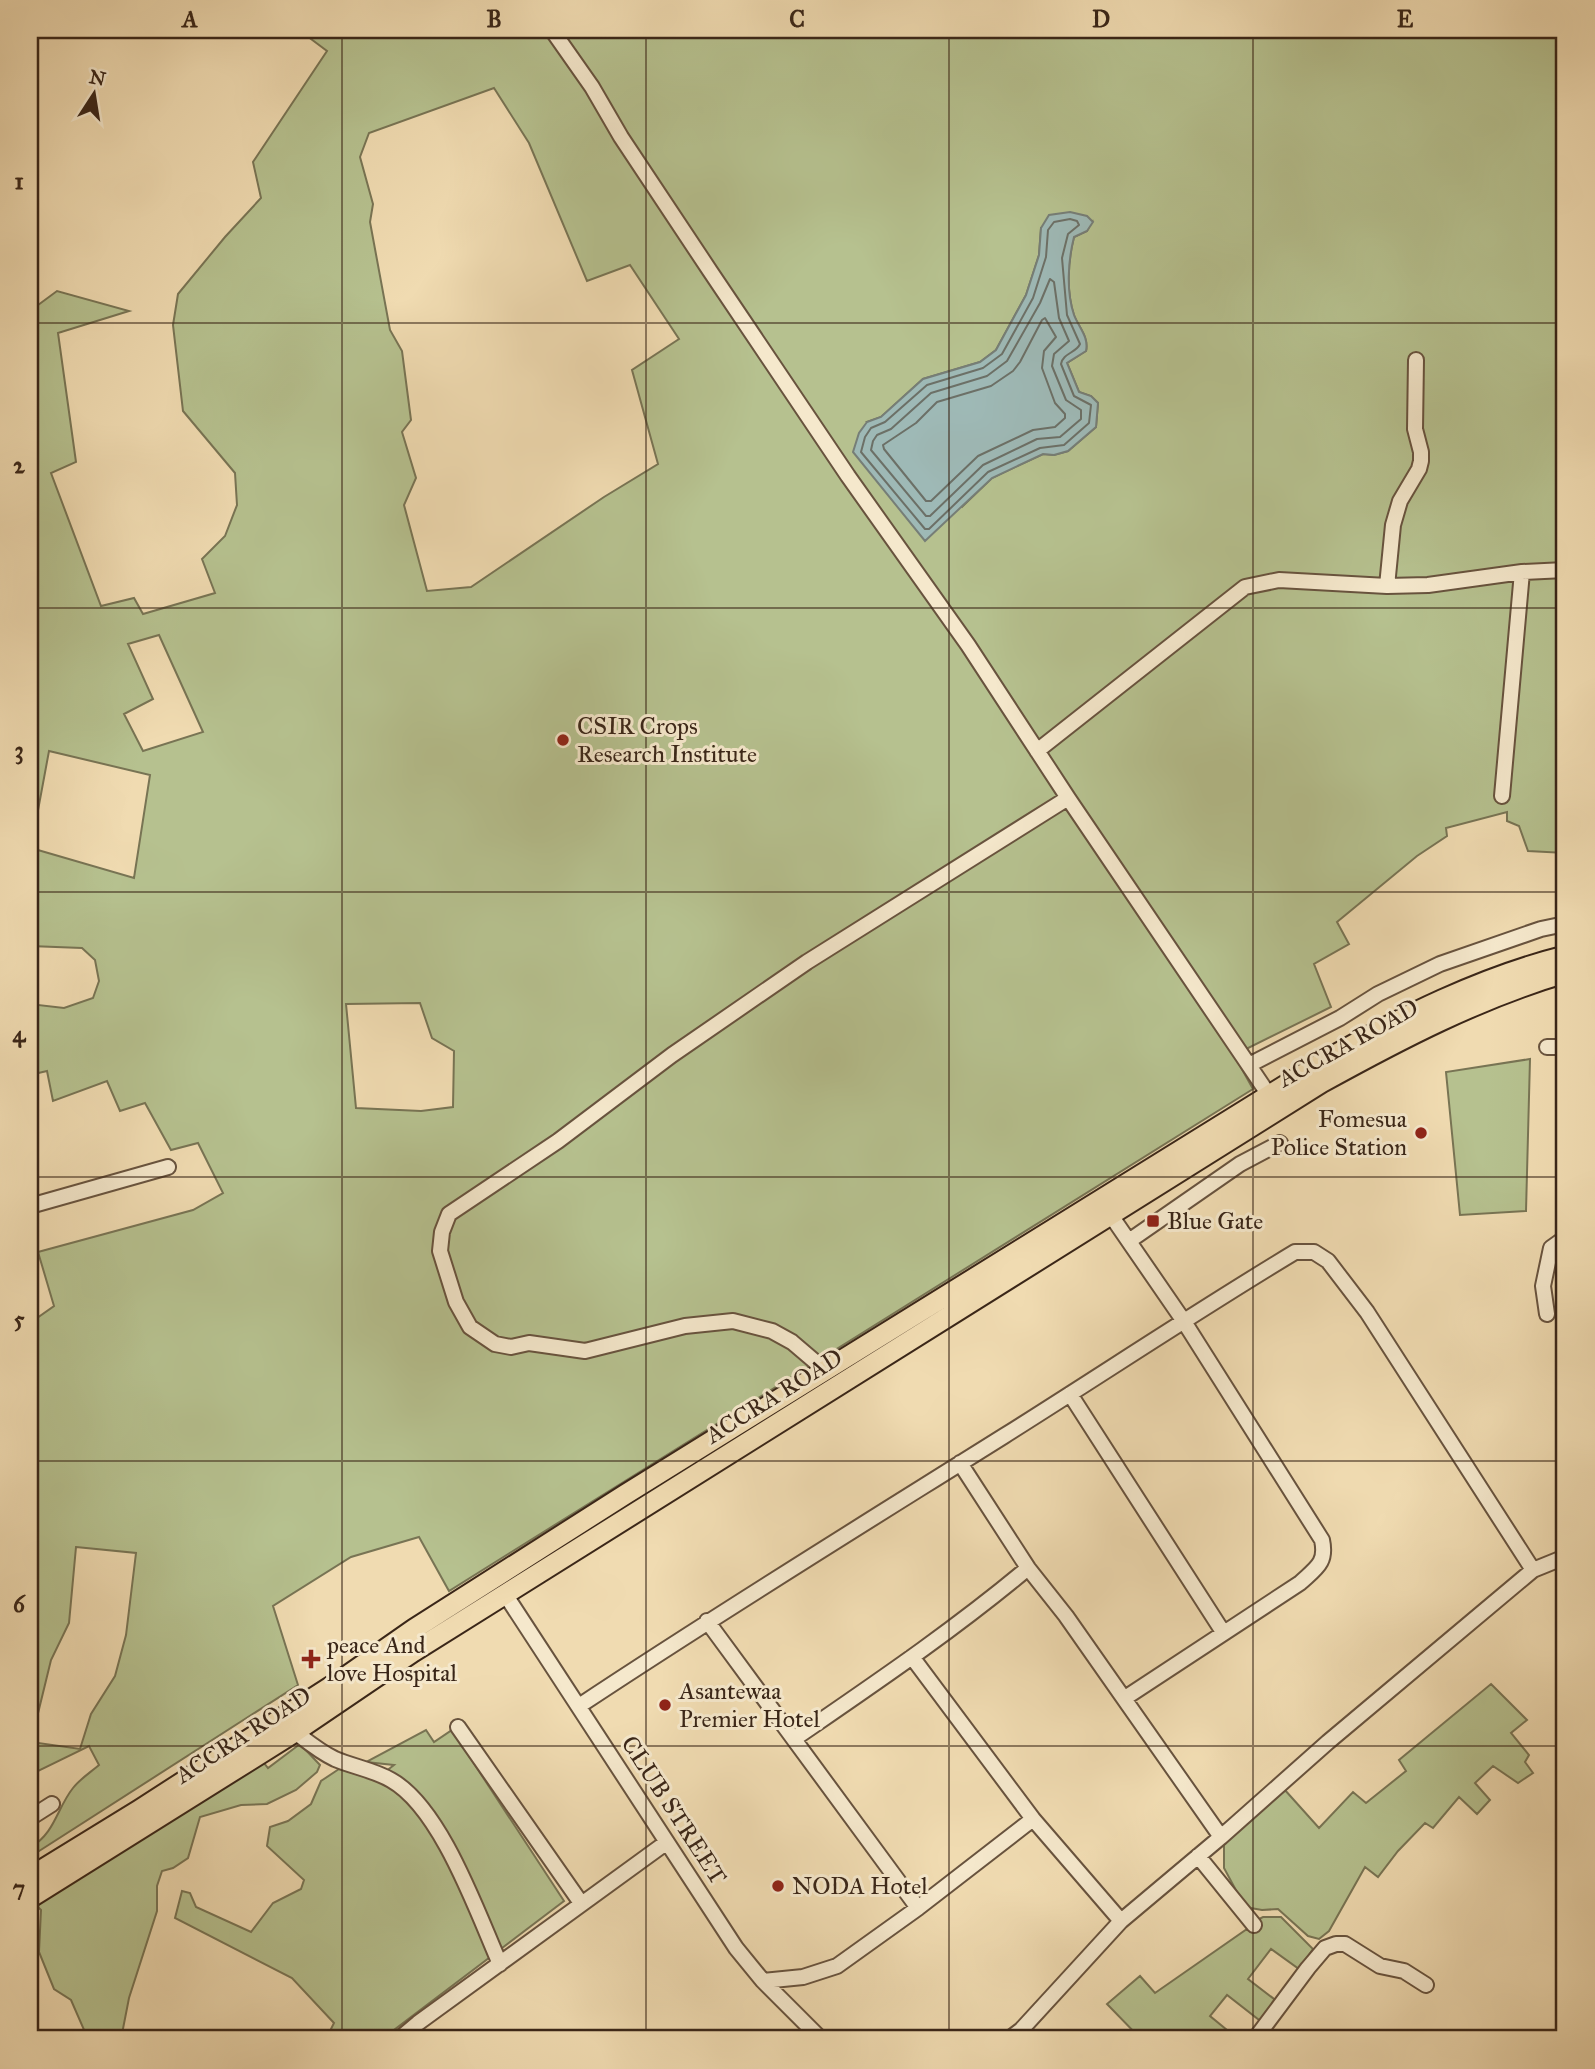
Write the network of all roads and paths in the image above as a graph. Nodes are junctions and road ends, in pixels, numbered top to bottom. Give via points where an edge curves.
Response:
1 (552, 30) edge
2 (1416, 360) dead end
3 (1565, 570) edge
4 (1522, 572) junction
5 (1387, 586) junction
6 (1037, 751) junction
7 (1502, 796) dead end
8 (1069, 798) junction
9 (1565, 924) edge
10 (1565, 956) edge
11 (1565, 973) edge
12 (1547, 1047) dead end
13 (1565, 1047) edge
14 (1250, 1065) junction
15 (1269, 1094) junction
16 (1280, 1143) dead end
17 (168, 1167) dead end
18 (30, 1206) edge
19 (1110, 1214) junction
20 (1565, 1238) edge
21 (1129, 1241) junction
22 (1547, 1314) dead end
23 (1183, 1320) junction
24 (826, 1371) junction
25 (1070, 1394) junction
26 (960, 1463) junction
27 (1565, 1557) edge
28 (1028, 1568) junction
29 (1533, 1570) junction
30 (505, 1594) junction
31 (707, 1621) junction
32 (1223, 1632) junction
33 (912, 1657) junction
34 (1125, 1698) junction
35 (579, 1706) junction
36 (458, 1727) dead end
37 (295, 1732) junction
38 (794, 1739) junction
39 (52, 1804) dead end
40 (30, 1818) edge
41 (1033, 1819) junction
42 (1221, 1837) junction
43 (667, 1842) junction
44 (1198, 1856) junction
45 (30, 1877) edge
46 (30, 1898) edge
47 (581, 1903) junction
48 (918, 1908) junction
49 (1121, 1921) junction
50 (1254, 1925) dead end
51 (500, 1964) junction
52 (763, 1981) junction
53 (1426, 1985) dead end
54 (399, 2039) edge
55 (821, 2039) edge
56 (1009, 2039) edge
57 (1255, 2039) edge

1 - 6 street
2 - 5 street via 1415,429 1421,461 1393,525
3 - 4 street
4 - 5 street
4 - 7 street
5 - 6 street via 1279,580 1245,587
6 - 8 street
8 - 14 street
8 - 24 street via 807,962 449,1214 440,1251 456,1302 470,1327 495,1344 529,1343 585,1351 684,1326 733,1321 772,1331
9 - 14 street via 1440,964
10 - 15 highway, ACCRA ROAD via 1499,977 1382,1028
11 - 19 highway, ACCRA ROAD via 1468,1008 1384,1048
12 - 13 street
14 - 15 street
15 - 24 highway, ACCRA ROAD
16 - 21 street via 1240,1164
17 - 18 street
19 - 21 street
19 - 30 highway, ACCRA ROAD
20 - 22 street via 1551,1248 1544,1286
21 - 23 street
23 - 25 street
23 - 29 street via 1295,1252 1314,1252 1328,1261 1367,1312
23 - 32 street via 1322,1540 1325,1554 1300,1583
24 - 45 highway, ACCRA ROAD
25 - 26 street
25 - 32 street
26 - 28 street
26 - 31 street
27 - 29 street
28 - 33 street
28 - 34 street
29 - 42 street
30 - 35 street, CLUB STREET
30 - 37 highway, ACCRA ROAD
31 - 35 street
31 - 38 street
32 - 34 street
33 - 38 street
33 - 41 street
34 - 42 street
35 - 43 street, CLUB STREET
36 - 47 street
37 - 46 highway, ACCRA ROAD
37 - 51 street via 318,1751 375,1772 411,1794 456,1863
38 - 48 street
39 - 40 street
41 - 48 street
41 - 49 street
42 - 44 street
43 - 47 street
43 - 52 street, CLUB STREET
44 - 49 street
44 - 50 street
47 - 51 street
48 - 52 street via 838,1966 803,1977
49 - 56 street
51 - 54 street
52 - 55 street, CLUB STREET
53 - 57 street via 1404,1971 1380,1966 1345,1944 1336,1944 1325,1948

